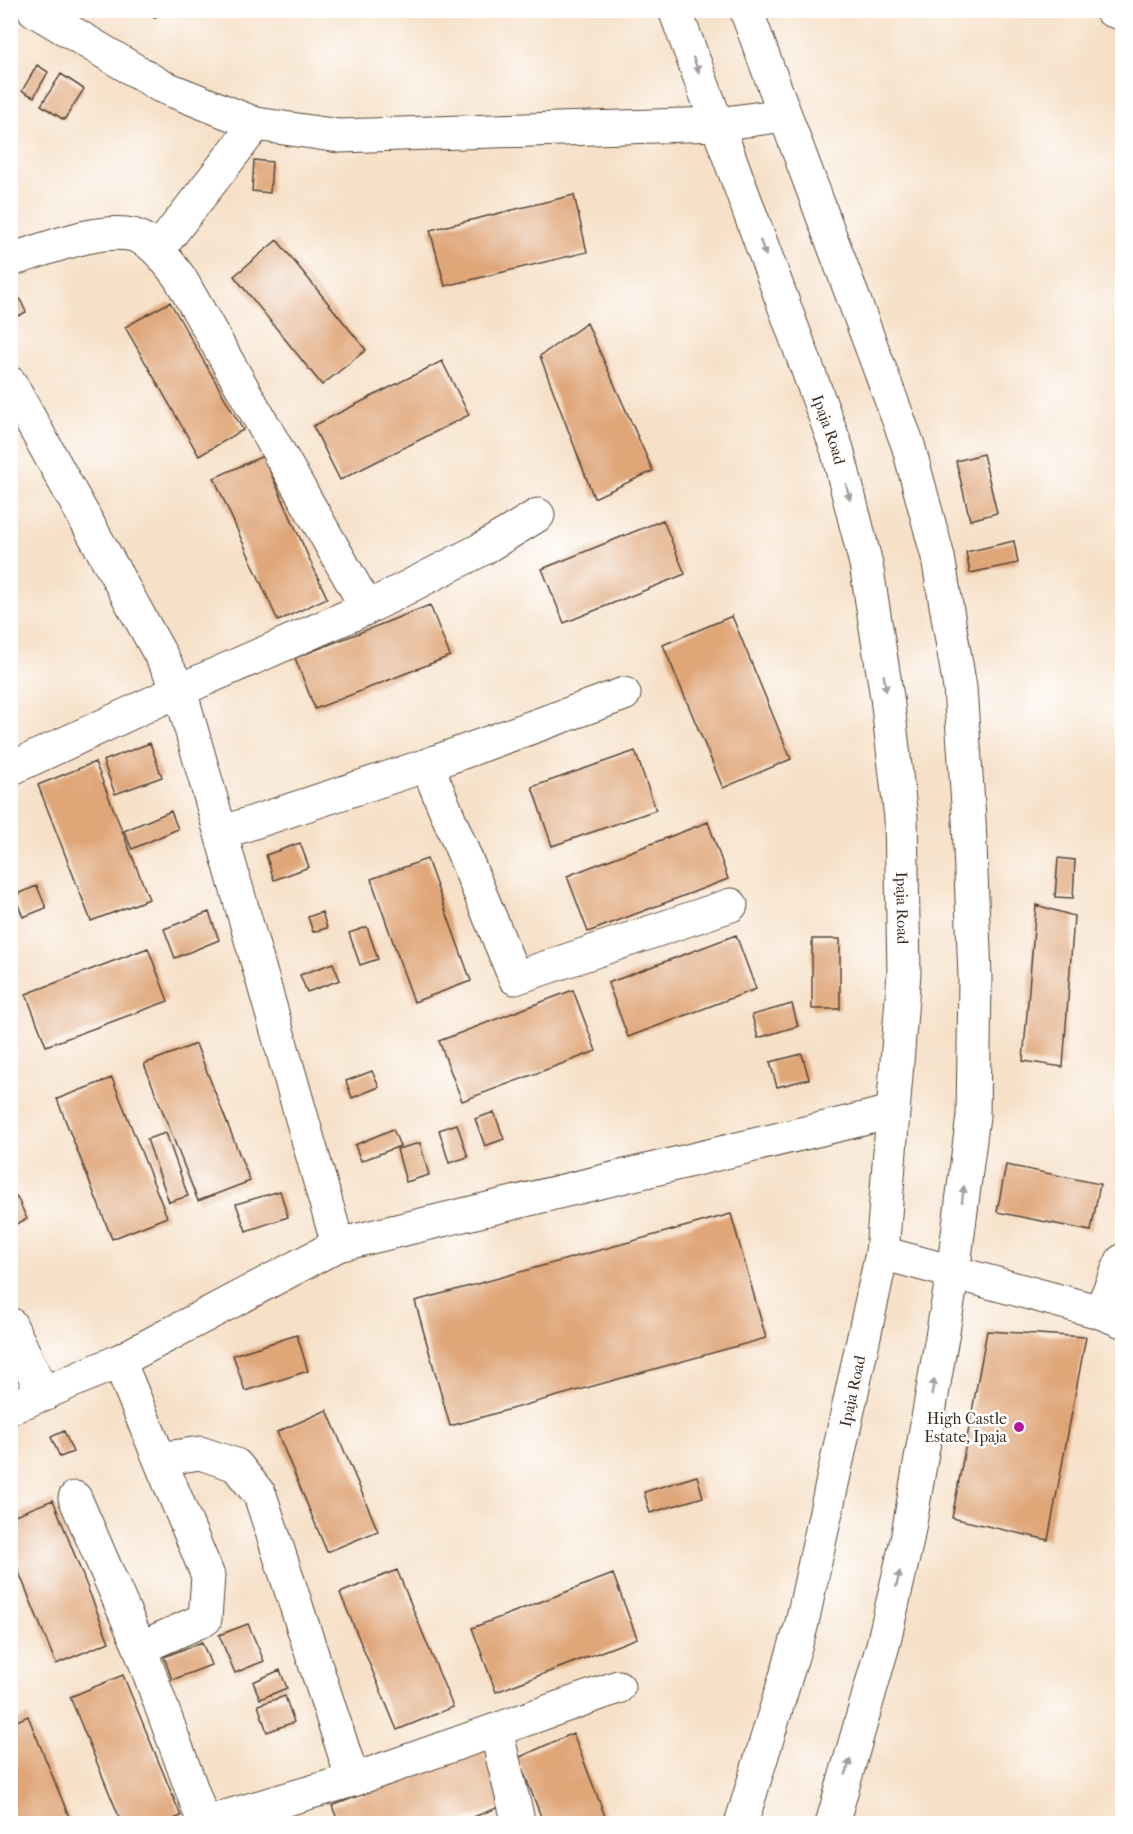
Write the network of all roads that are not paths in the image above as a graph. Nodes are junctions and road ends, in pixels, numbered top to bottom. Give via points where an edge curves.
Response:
1 (34, 10) edge
2 (675, 10) edge
3 (746, 10) edge
4 (1111, 10) edge
5 (1122, 13) edge
6 (785, 115) junction
7 (256, 124) junction
8 (718, 124) junction
9 (158, 250) junction
10 (10, 260) edge
11 (10, 383) edge
12 (538, 515) dead end
13 (367, 608) junction
14 (180, 690) junction
15 (624, 694) dead end
16 (427, 765) junction
17 (10, 770) edge
18 (222, 833) junction
19 (731, 905) dead end
20 (892, 1112) junction
21 (338, 1245) junction
22 (882, 1253) junction
23 (1122, 1261) edge
24 (953, 1273) junction
25 (1111, 1316) edge
26 (10, 1324) edge
27 (119, 1361) junction
28 (44, 1395) junction
29 (10, 1408) edge
30 (160, 1459) junction
31 (75, 1498) dead end
32 (140, 1648) junction
33 (618, 1687) dead end
34 (496, 1731) junction
35 (353, 1780) junction
36 (519, 1824) edge
37 (741, 1824) edge
38 (832, 1824) edge

1 - 7 street via 161,86
2 -> 8 street, Ipaja Road
3 - 6 street
4 - 5 street
6 - 8 street
24 -> 6 street via 973,1116 975,978 960,688 938,557 908,445
7 - 8 street via 339,136
7 - 9 street
8 -> 20 street, Ipaja Road via 837,449 866,564 901,818 904,973
9 - 10 street via 134,235 100,234
9 - 13 street via 180,278
11 - 14 street
12 - 13 street via 482,549
13 - 14 street
14 - 17 street
14 - 18 street
15 - 16 street
16 - 18 street
16 - 19 street via 515,978
18 - 21 street
20 - 21 street
20 - 22 street, Ipaja Road
21 - 27 street
22 - 24 street
22 - 37 street, Ipaja Road via 801,1627
23 - 25 street
24 - 25 street
38 -> 24 street via 883,1645 904,1552
26 - 28 street
27 - 28 street
27 - 30 street
28 - 29 street
30 - 32 street via 208,1576 208,1596 205,1619
30 - 35 street via 200,1453 236,1465 260,1495
31 - 32 street
32 - 35 street via 204,1823
33 - 34 street
34 - 35 street
34 - 36 street

